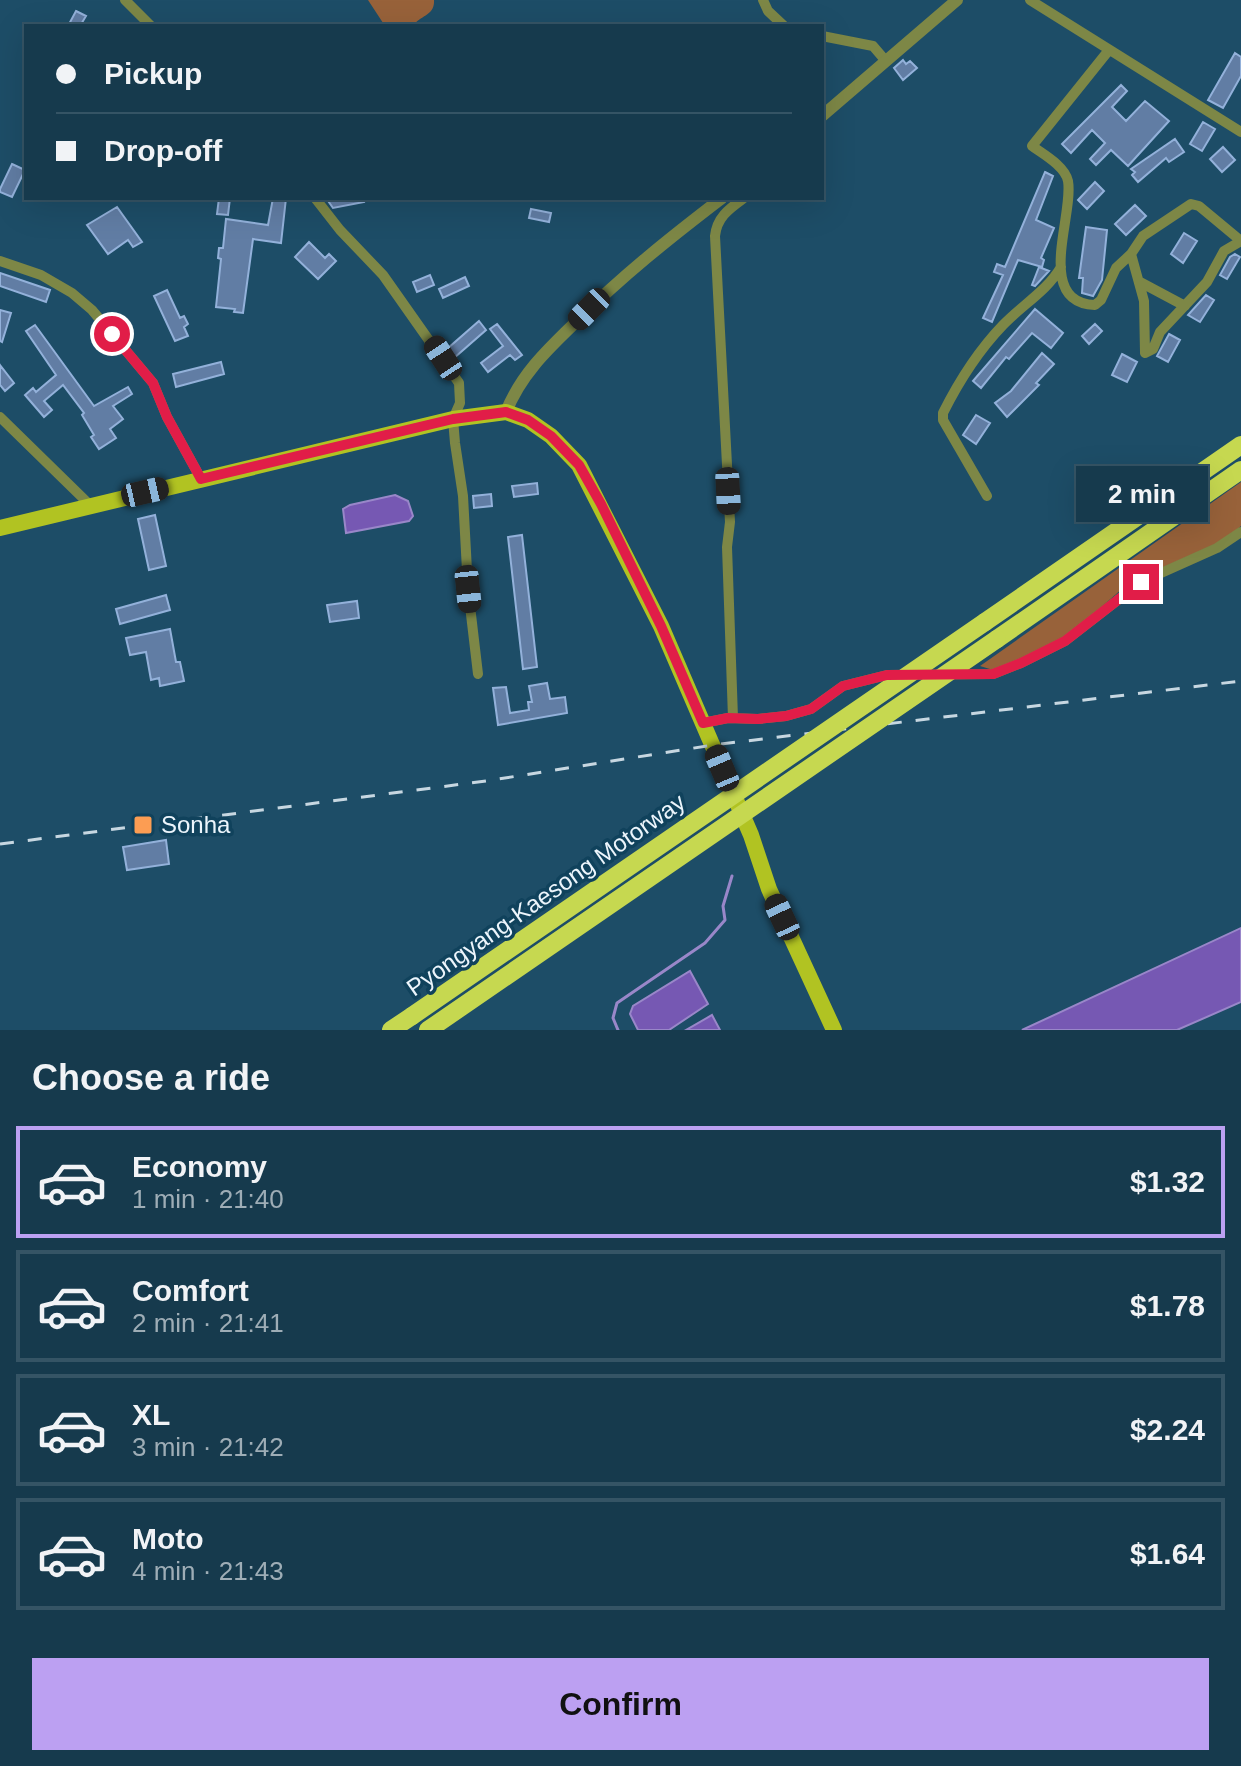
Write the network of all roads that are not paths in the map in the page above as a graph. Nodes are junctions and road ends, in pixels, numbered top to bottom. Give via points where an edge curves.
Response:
1 (125, 0) edge
2 (763, 0) edge
3 (957, 0) edge
4 (1030, 0) edge
5 (149, 24) edge
6 (782, 24) edge
7 (824, 36) edge
8 (1109, 50) junction
9 (885, 60) junction
10 (824, 114) edge
11 (1241, 132) edge
12 (317, 200) edge
13 (720, 200) edge
14 (742, 200) edge
15 (1131, 254) junction
16 (0, 261) edge
17 (1061, 267) junction
18 (1140, 282) junction
19 (1185, 306) junction
20 (506, 412) junction
21 (0, 417) edge
22 (453, 419) junction
23 (1241, 445) edge
24 (1241, 470) edge
25 (201, 479) junction
26 (987, 496) dead end
27 (90, 505) junction
28 (0, 528) edge
29 (1241, 532) edge
30 (478, 674) dead end
31 (733, 718) junction
32 (703, 723) junction
33 (391, 1030) edge
34 (428, 1030) edge
35 (834, 1030) edge

1 - 5 street
2 - 6 street
3 - 9 street
4 - 8 street
7 - 9 street via 873,46
8 - 11 street
8 - 17 street via 1032,146 1068,179
9 - 10 street
12 - 22 street via 383,275 459,383 460,403
13 - 20 street via 608,290 544,353 514,392
14 - 31 street via 721,217 715,236 730,522
15 - 17 street via 1116,268 1095,305 1071,298
15 - 18 street
15 - 19 street via 1143,236 1191,204 1241,241 1224,251 1207,282
16 - 25 street via 41,275 92,310 153,383
17 - 26 street via 972,361 943,413
18 - 19 street
18 - 19 street via 1145,353
20 - 22 main road
20 - 32 main road via 551,436 579,465 661,626
21 - 27 street
22 - 25 main road
22 - 30 street
23 - 33 highway, Pyongyang-Kaesong Motorway, bridge
24 - 34 highway, Pyongyang-Kaesong Motorway, bridge
25 - 27 main road
27 - 28 main road
29 - 31 street via 1141,582 1065,641 993,674 887,675 843,686 811,709 786,716
31 - 32 street
32 - 35 main road via 769,889

